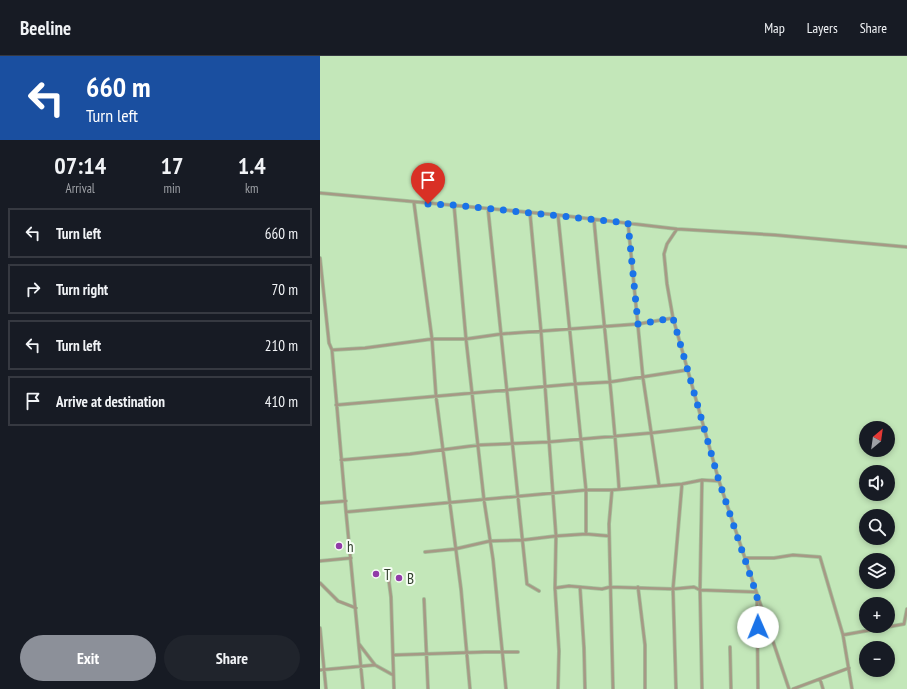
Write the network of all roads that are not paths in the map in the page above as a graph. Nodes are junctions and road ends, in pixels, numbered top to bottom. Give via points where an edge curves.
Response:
1 (320, 193) edge
2 (414, 203) junction
3 (454, 205) junction
4 (488, 209) junction
5 (530, 213) junction
6 (558, 215) junction
7 (594, 220) junction
8 (628, 223) junction
9 (677, 229) junction
10 (907, 247) edge
11 (320, 258) edge
12 (673, 318) junction
13 (638, 324) junction
14 (604, 326) junction
15 (570, 329) junction
16 (541, 331) junction
17 (501, 334) junction
18 (432, 339) junction
19 (466, 339) junction
20 (332, 350) junction
21 (687, 370) junction
22 (643, 378) junction
23 (610, 382) junction
24 (574, 384) junction
25 (544, 387) junction
26 (507, 390) junction
27 (472, 394) junction
28 (436, 396) junction
29 (336, 405) junction
30 (704, 427) junction
31 (651, 433) junction
32 (616, 436) junction
33 (580, 440) junction
34 (548, 442) junction
35 (512, 444) junction
36 (478, 445) junction
37 (444, 450) junction
38 (341, 460) junction
39 (702, 480) junction
40 (719, 481) junction
41 (682, 484) junction
42 (659, 486) junction
43 (619, 488) junction
44 (586, 490) junction
45 (612, 490) junction
46 (553, 494) junction
47 (517, 497) junction
48 (484, 500) junction
49 (346, 501) junction
50 (320, 503) edge
51 (450, 503) junction
52 (346, 512) junction
53 (586, 534) junction
54 (556, 536) junction
55 (609, 536) junction
56 (523, 540) junction
57 (490, 541) junction
58 (455, 549) junction
59 (425, 552) dead end
60 (351, 558) junction
61 (745, 558) junction
62 (320, 561) edge
63 (390, 571) dead end
64 (320, 583) edge
65 (580, 586) junction
66 (610, 586) junction
67 (638, 587) junction
68 (555, 588) junction
69 (673, 589) junction
70 (700, 590) junction
71 (539, 591) dead end
72 (757, 594) junction
73 (424, 599) dead end
74 (356, 608) junction
75 (907, 609) edge
76 (905, 624) edge
77 (320, 628) edge
78 (843, 634) junction
79 (359, 643) junction
80 (730, 647) dead end
81 (502, 652) junction
82 (518, 652) dead end
83 (466, 653) junction
84 (426, 654) junction
85 (394, 655) junction
86 (375, 665) junction
87 (362, 666) junction
88 (849, 668) junction
89 (324, 669) junction
90 (320, 670) edge
91 (393, 675) junction
92 (820, 679) junction
93 (326, 689) edge
94 (363, 689) edge
95 (394, 689) edge
96 (428, 689) edge
97 (470, 689) edge
98 (506, 689) edge
99 (558, 689) edge
100 (585, 689) edge
101 (613, 689) edge
102 (645, 689) edge
103 (676, 689) edge
104 (702, 689) edge
105 (731, 689) edge
106 (758, 689) edge
107 (789, 689) edge
108 (793, 689) edge
109 (823, 689) edge
110 (852, 689) edge

1 - 2 street
2 - 3 street
2 - 18 street
3 - 4 street
3 - 19 street
4 - 5 street
4 - 17 street
5 - 6 street
5 - 16 street
6 - 7 street
6 - 15 street
7 - 8 street
7 - 14 street
8 - 9 street
8 - 13 street
9 - 10 street
9 - 12 street via 664,254
11 - 20 street via 329,343
12 - 13 street
12 - 21 street
13 - 14 street
13 - 22 street
14 - 15 street
14 - 23 street
15 - 16 street
15 - 24 street
16 - 17 street
16 - 25 street
17 - 19 street
17 - 26 street
18 - 19 street
18 - 20 street
18 - 28 street
19 - 27 street
20 - 29 street
21 - 22 street
21 - 30 street
22 - 23 street
22 - 31 street
23 - 24 street
23 - 32 street
24 - 25 street
24 - 33 street
25 - 26 street
25 - 34 street
26 - 27 street
26 - 35 street
27 - 28 street
27 - 36 street
28 - 29 street
28 - 37 street
29 - 38 street
30 - 31 street
30 - 40 street
31 - 32 street
31 - 42 street
32 - 33 street
32 - 43 street
33 - 34 street
33 - 44 street
34 - 35 street
34 - 46 street
35 - 36 street
35 - 47 street
36 - 37 street
36 - 48 street
37 - 38 street
37 - 51 street
38 - 49 street
39 - 40 street
39 - 41 street
39 - 70 street
40 - 61 street
41 - 42 street
41 - 69 street
42 - 43 street
43 - 45 street
44 - 45 street
44 - 46 street
44 - 53 street
45 - 55 street
46 - 47 street
46 - 54 street
47 - 48 street
47 - 56 street
48 - 51 street
48 - 57 street
49 - 50 street
49 - 52 street
51 - 52 street
51 - 58 street
52 - 60 street
53 - 54 street
53 - 55 street
54 - 56 street
54 - 68 street
55 - 66 street
56 - 57 street
56 - 71 street via 527,584
57 - 58 street
57 - 81 street
58 - 59 street
58 - 83 street
60 - 62 street
60 - 74 street
61 - 72 street
61 - 78 street via 793,555 820,557
63 - 85 street
64 - 74 street via 338,601
65 - 66 street via 602,589
65 - 68 street
65 - 100 street
66 - 67 street
66 - 101 street
67 - 69 street
67 - 102 street via 645,646
68 - 99 street
69 - 70 street via 694,587
69 - 103 street
70 - 72 street
70 - 104 street
72 - 106 street
72 - 107 street
73 - 84 street
74 - 79 street
75 - 76 street
76 - 78 street
77 - 89 street
78 - 88 street
79 - 86 street
79 - 87 street
80 - 105 street
81 - 82 street
81 - 83 street
81 - 98 street
83 - 84 street
83 - 97 street
84 - 85 street
84 - 96 street
85 - 91 street
86 - 87 street
86 - 91 street
87 - 89 street
87 - 94 street
88 - 92 street
88 - 110 street
89 - 90 street
89 - 93 street
91 - 95 street
92 - 108 street
92 - 109 street

